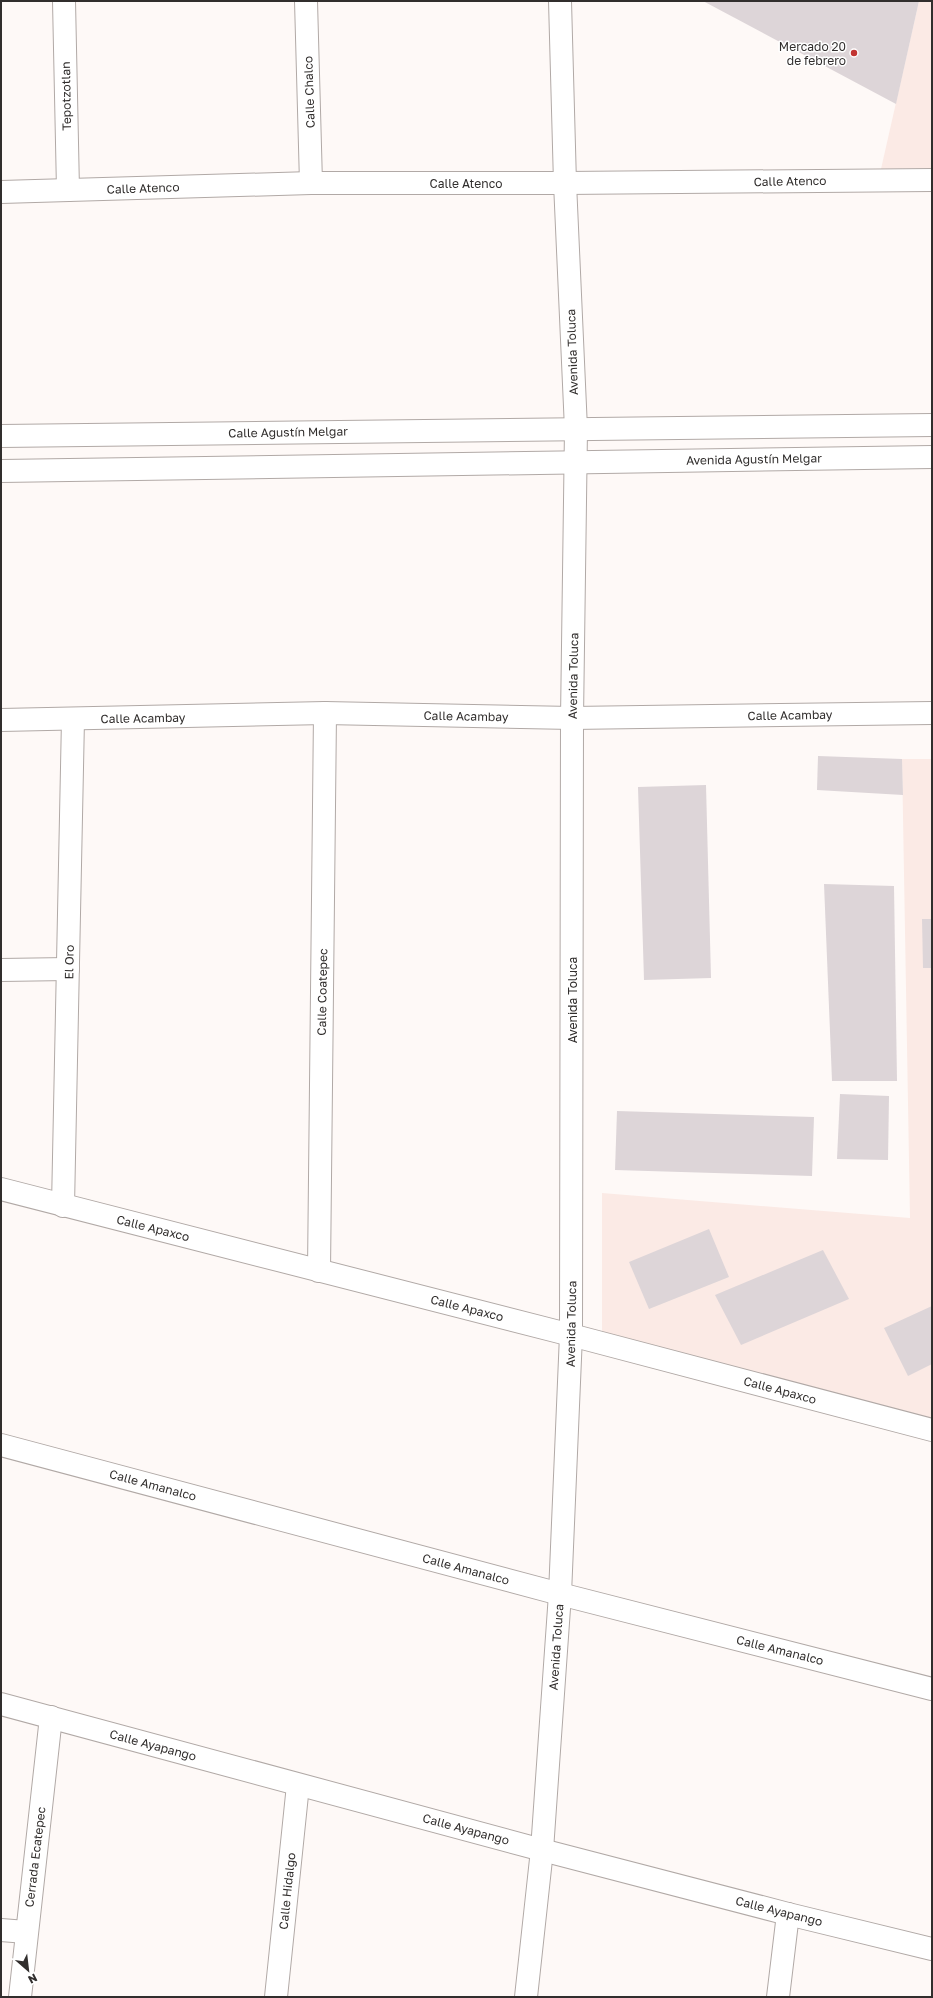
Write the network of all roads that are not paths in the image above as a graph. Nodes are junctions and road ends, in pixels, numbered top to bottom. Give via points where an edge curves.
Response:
1 (64, 1) edge
2 (306, 1) edge
3 (560, 1) edge
4 (932, 180) edge
5 (311, 183) junction
6 (565, 183) junction
7 (68, 190) junction
8 (1, 192) edge
9 (932, 425) edge
10 (576, 429) junction
11 (1, 436) edge
12 (932, 457) edge
13 (575, 461) junction
14 (1, 471) edge
15 (325, 713) junction
16 (932, 713) edge
17 (572, 718) junction
18 (73, 719) junction
19 (1, 720) edge
20 (68, 969) junction
21 (1, 970) edge
22 (1, 1189) edge
23 (63, 1206) junction
24 (319, 1271) junction
25 (571, 1335) junction
26 (932, 1430) edge
27 (1, 1445) edge
28 (560, 1594) junction
29 (932, 1689) edge
30 (1, 1704) edge
31 (51, 1717) junction
32 (298, 1785) junction
33 (542, 1850) junction
34 (788, 1914) junction
35 (1, 1930) edge
36 (26, 1932) junction
37 (932, 1948) edge
38 (20, 1997) edge
39 (276, 1997) edge
40 (526, 1997) edge
41 (778, 1997) edge

1 - 7 street, Tepotzotlan
2 - 5 street, Calle Chalco
3 - 6 street, Avenida Toluca
4 - 6 street, Calle Atenco
5 - 6 street, Calle Atenco
5 - 7 street, Calle Atenco
6 - 10 street, Avenida Toluca
7 - 8 street, Calle Atenco
9 - 10 street
10 - 11 street, Calle Agustín Melgar
10 - 13 street, Avenida Toluca
12 - 13 street, Avenida Agustín Melgar
13 - 14 street
13 - 17 street, Avenida Toluca
15 - 17 street, Calle Acambay
15 - 18 street, Calle Acambay
15 - 24 street, Calle Coatepec
16 - 17 street, Calle Acambay
17 - 25 street, Avenida Toluca
18 - 19 street, Calle Acambay
18 - 20 street, El Oro
20 - 21 street
20 - 23 street, El Oro
22 - 23 street, Calle Apaxco
23 - 24 street, Calle Apaxco
24 - 25 street, Calle Apaxco
25 - 26 street, Calle Apaxco
25 - 28 street, Avenida Toluca
27 - 28 street, Calle Amanalco
28 - 29 street, Calle Amanalco
28 - 33 street, Avenida Toluca
30 - 31 street, Calle Ayapango
31 - 32 street, Calle Ayapango
31 - 36 street, Cerrada Ecatepec
32 - 33 street, Calle Ayapango
32 - 39 street, Calle Hidalgo
33 - 34 street, Calle Ayapango
33 - 40 street, Avenida Toluca
34 - 37 street, Calle Ayapango
34 - 41 street
35 - 36 street
36 - 38 street, Cerrada Ecatepec

